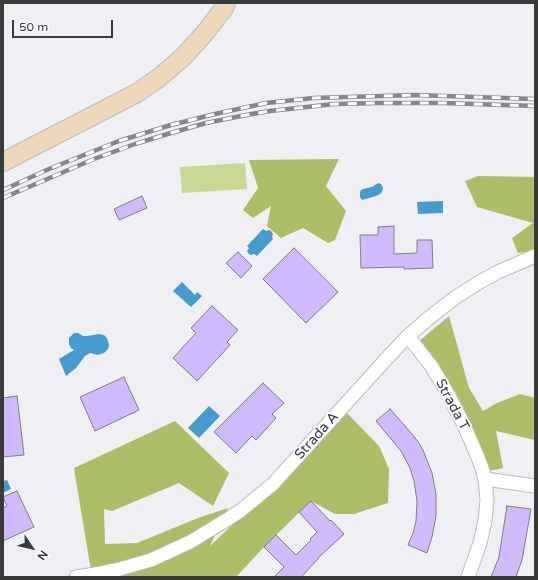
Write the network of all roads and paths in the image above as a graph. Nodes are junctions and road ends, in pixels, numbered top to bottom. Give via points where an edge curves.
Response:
1 (226, 3) edge
2 (3, 162) edge
3 (535, 256) edge
4 (408, 336) junction
5 (485, 479) junction
6 (535, 486) edge
7 (76, 577) edge
8 (468, 577) edge

1 - 2 main road via 204,34 160,77 115,105
3 - 4 street, Strada A via 478,283 456,297
4 - 5 street, Strada T via 432,367 448,394 474,448
4 - 7 street, Strada A via 282,475 240,510 203,535 166,554 116,570
5 - 6 street
5 - 8 street, Strada T via 485,521

